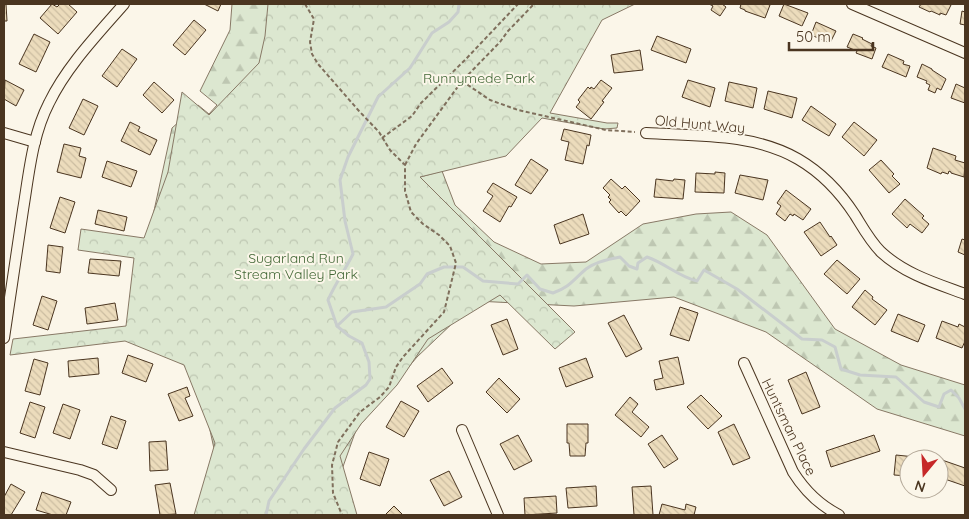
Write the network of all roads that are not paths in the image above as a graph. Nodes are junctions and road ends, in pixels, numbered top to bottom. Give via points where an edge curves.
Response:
1 (124, 4) edge
2 (852, 4) edge
3 (965, 53) edge
4 (4, 133) edge
5 (646, 133) road end
6 (35, 142) junction
7 (965, 294) edge
8 (4, 338) edge
9 (744, 364) dead end
10 (462, 430) dead end
11 (4, 452) edge
12 (112, 490) dead end
13 (498, 515) edge
14 (839, 515) edge

1 - 6 street via 59,84
2 - 3 street
4 - 6 street
5 - 7 street, Old Hunt Way via 740,139 799,159 845,200 868,238 895,264
6 - 8 street
9 - 14 street, Huntsman Place via 802,487
10 - 13 street
11 - 12 street via 94,475

